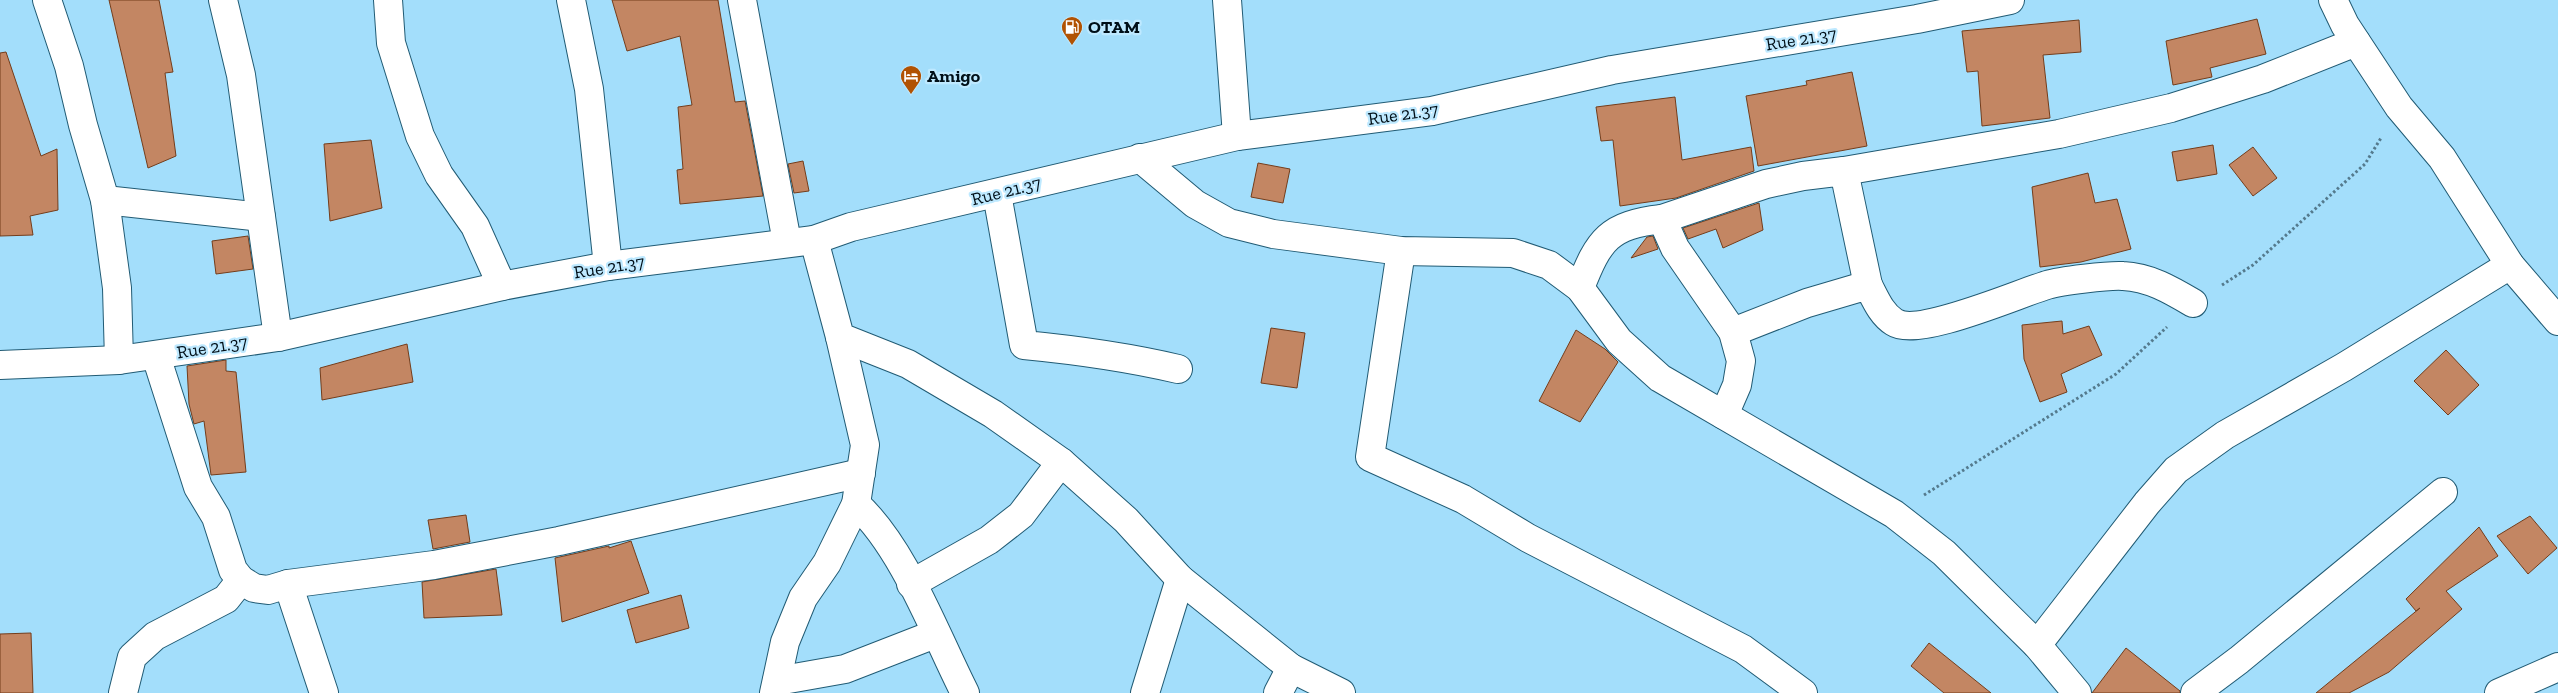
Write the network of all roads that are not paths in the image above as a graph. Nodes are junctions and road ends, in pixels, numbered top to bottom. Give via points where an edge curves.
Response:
1 (47, 0) edge
2 (223, 0) edge
3 (388, 0) edge
4 (571, 0) edge
5 (742, 0) edge
6 (1228, 0) edge
7 (2010, 0) edge
8 (2333, 0) edge
9 (1913, 10) edge
10 (2356, 42) junction
11 (1237, 136) junction
12 (1140, 158) junction
13 (1844, 171) junction
14 (998, 194) junction
15 (105, 200) junction
16 (261, 217) junction
17 (1662, 219) junction
18 (814, 240) junction
19 (787, 242) junction
20 (1401, 251) junction
21 (2510, 265) junction
22 (608, 266) junction
23 (1868, 285) junction
24 (502, 286) junction
25 (1580, 288) junction
26 (2193, 303) dead end
27 (2558, 320) edge
28 (1733, 332) junction
29 (278, 337) junction
30 (840, 337) junction
31 (156, 356) junction
32 (119, 360) junction
33 (0, 365) edge
34 (1178, 369) dead end
35 (1724, 415) junction
36 (1061, 462) junction
37 (861, 474) junction
38 (2443, 492) dead end
39 (856, 504) junction
40 (1180, 579) junction
41 (241, 580) junction
42 (288, 584) junction
43 (911, 584) junction
44 (935, 634) junction
45 (2037, 645) junction
46 (2558, 667) edge
47 (1291, 668) junction
48 (775, 687) edge
49 (123, 693) edge
50 (324, 693) edge
51 (965, 693) edge
52 (1145, 693) edge
53 (1278, 693) edge
54 (1341, 693) edge
55 (1803, 693) edge
56 (2077, 693) edge
57 (2195, 693) edge
58 (2499, 693) edge

1 - 15 street via 69,66
2 - 16 street via 241,75
3 - 24 street via 391,43 420,136 439,175 475,226
4 - 22 street via 589,89
5 - 19 street
6 - 11 street
7 - 9 street, Rue 21.37
8 - 10 street
9 - 11 street, Rue 21.37 via 1612,70 1432,111
10 - 13 street via 2263,79 2171,108 2058,134
10 - 21 street via 2399,108 2442,158
11 - 12 street, Rue 21.37
12 - 14 street, Rue 21.37
12 - 20 street via 1195,204 1229,223 1273,234
13 - 17 street via 1766,184
13 - 23 street
14 - 18 street, Rue 21.37 via 851,227
14 - 34 street via 1024,345 1142,360
15 - 16 street
15 - 32 street via 117,288
16 - 29 street
17 - 25 street via 1635,222 1612,233 1593,255
17 - 28 street via 1675,248
18 - 19 street, Rue 21.37
18 - 30 street
19 - 22 street, Rue 21.37
20 - 25 street via 1513,253 1549,265
20 - 55 street via 1370,457 1463,499 1528,538 1743,649
21 - 27 street
21 - 45 street via 2344,368 2225,435 2176,470
22 - 24 street, Rue 21.37
23 - 26 street via 1883,313 1894,323 1907,326 1932,323 2049,284 2122,276 2159,283
23 - 28 street via 1807,302
24 - 29 street, Rue 21.37
25 - 35 street via 1619,341 1660,378
28 - 35 street via 1741,361 1737,386
29 - 31 street, Rue 21.37
30 - 36 street via 908,364 993,414
30 - 37 street via 865,445
31 - 32 street, Rue 21.37
31 - 41 street via 198,487 216,518 233,570
32 - 33 street, Rue 21.37
35 - 45 street via 1894,514 1944,553
36 - 40 street via 1126,520
36 - 43 street via 1021,515 989,540
37 - 39 street
37 - 42 street via 549,543 434,565
38 - 57 street
39 - 43 street via 872,519 891,546
39 - 48 street via 827,563 803,598 785,642
40 - 47 street
40 - 52 street
41 - 42 street via 254,588 268,590
41 - 49 street via 226,599 155,636 132,657
42 - 50 street
43 - 44 street
44 - 48 street via 844,670
44 - 51 street
45 - 56 street
46 - 58 street
47 - 53 street
47 - 54 street

